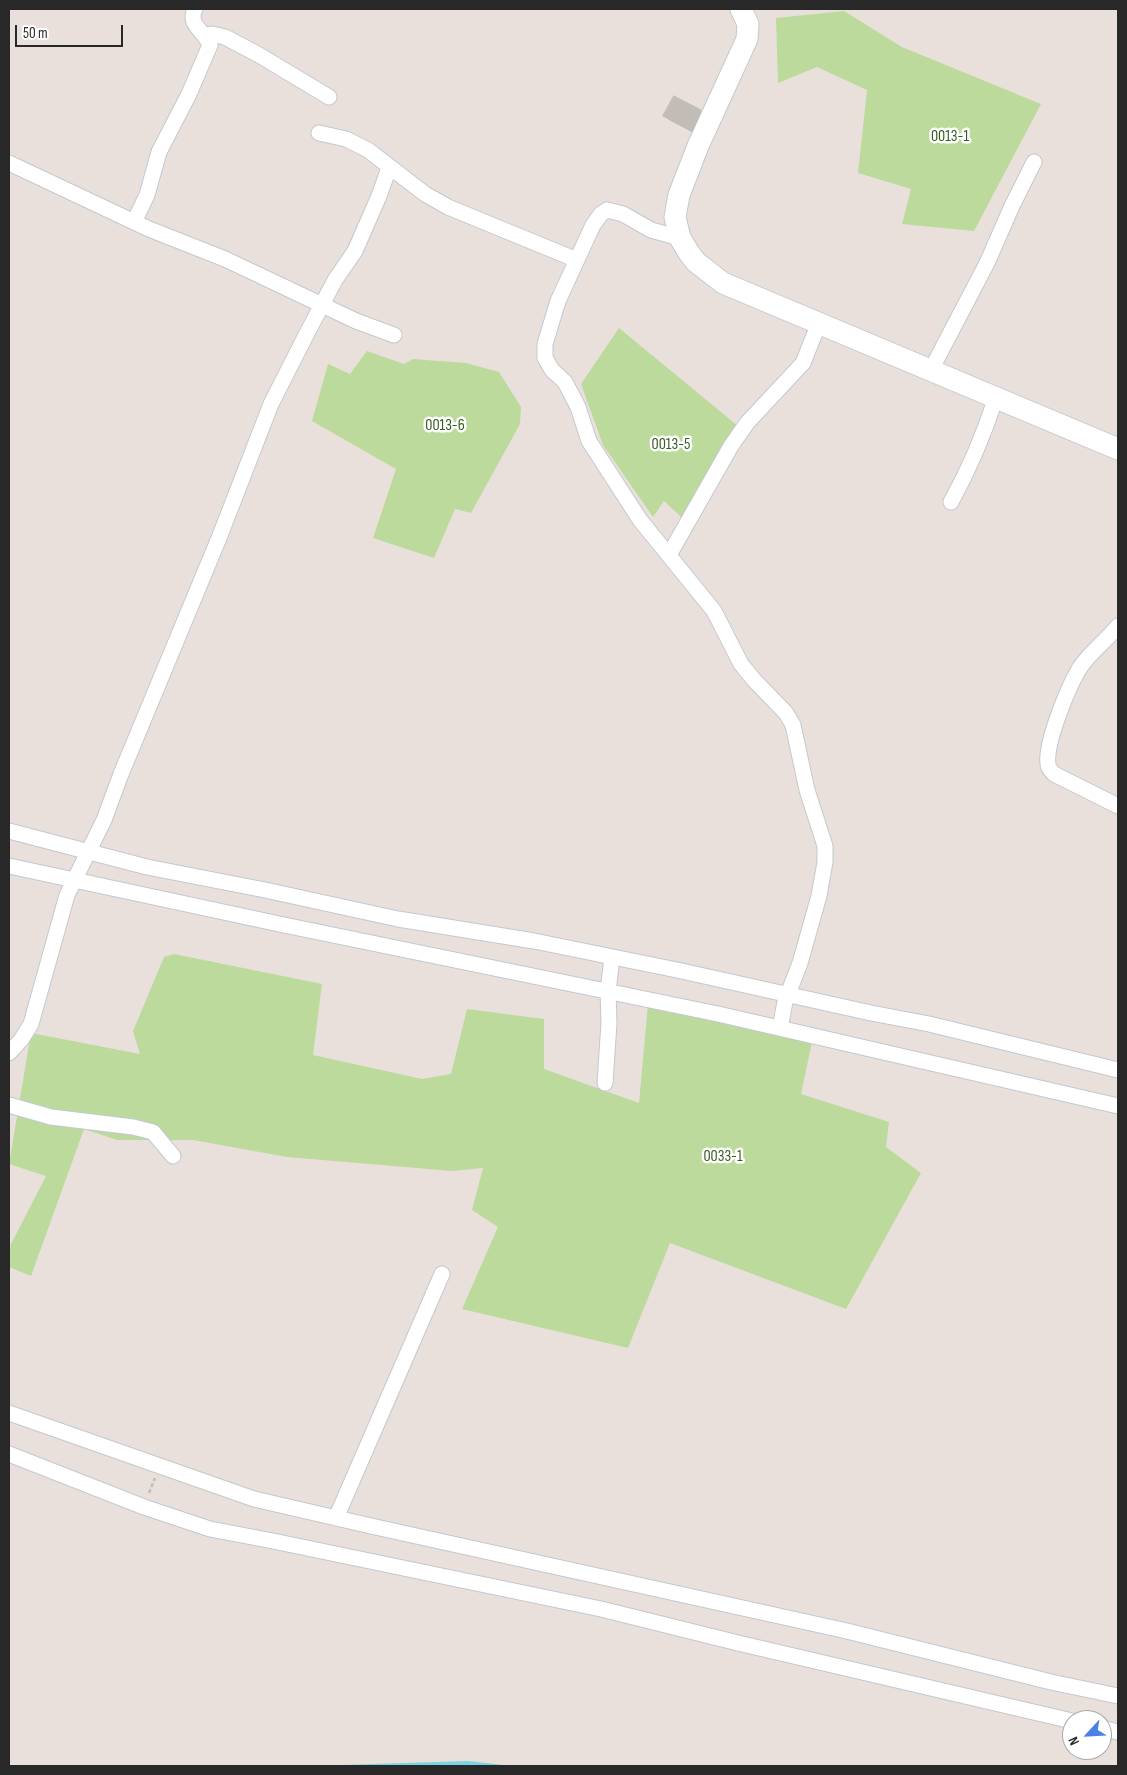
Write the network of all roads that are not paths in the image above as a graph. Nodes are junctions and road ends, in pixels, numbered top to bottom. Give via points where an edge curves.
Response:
1 (195, 9) edge
2 (741, 9) edge
3 (205, 36) junction
4 (329, 97) dead end
5 (319, 133) dead end
6 (1034, 162) dead end
7 (9, 163) edge
8 (389, 168) junction
9 (134, 222) junction
10 (680, 238) junction
11 (577, 260) junction
12 (322, 304) junction
13 (819, 323) junction
14 (394, 336) dead end
15 (931, 370) junction
16 (996, 397) junction
17 (1118, 450) edge
18 (951, 502) dead end
19 (669, 555) junction
20 (1118, 626) edge
21 (1118, 806) edge
22 (9, 831) edge
23 (89, 851) junction
24 (9, 866) edge
25 (74, 880) junction
26 (612, 956) junction
27 (608, 992) junction
28 (786, 998) junction
29 (781, 1025) junction
30 (9, 1053) edge
31 (1118, 1070) edge
32 (605, 1083) dead end
33 (9, 1105) edge
34 (1118, 1106) edge
35 (173, 1156) dead end
36 (442, 1274) dead end
37 (9, 1412) edge
38 (9, 1454) edge
39 (336, 1518) junction
40 (1118, 1696) edge
41 (1062, 1719) edge

1 - 3 street via 192,20
2 - 10 main road via 748,24 747,39 679,195 675,217
3 - 4 street via 225,37
3 - 9 street via 210,45 205,59 159,152 147,195
5 - 8 street via 356,143
6 - 15 street via 987,264
7 - 9 street
8 - 11 street via 448,207
8 - 12 street via 355,251
9 - 12 street
10 - 11 street via 651,230 623,214 607,210 593,225
10 - 13 main road via 696,262 723,283
11 - 19 street via 558,302 545,344 545,358 574,398 589,441 640,520
12 - 14 street
12 - 23 street via 271,404
13 - 15 main road
13 - 19 street via 802,363 736,438
15 - 16 main road
16 - 17 main road
16 - 18 street via 986,430
19 - 28 street via 714,612 741,664 793,725 807,790 825,846 820,896
20 - 21 street via 1089,656 1062,703 1048,762 1054,774
22 - 23 street
23 - 25 street
23 - 26 street via 398,919
24 - 25 street
25 - 27 street
25 - 30 street via 62,909 31,1024
26 - 27 street
26 - 28 street
27 - 29 street
27 - 32 street
28 - 29 street
28 - 31 street via 929,1024
29 - 34 street
33 - 35 street via 51,1117 152,1132
36 - 39 street
37 - 39 street via 254,1499
38 - 41 street via 210,1529 601,1609
39 - 40 street via 846,1631

